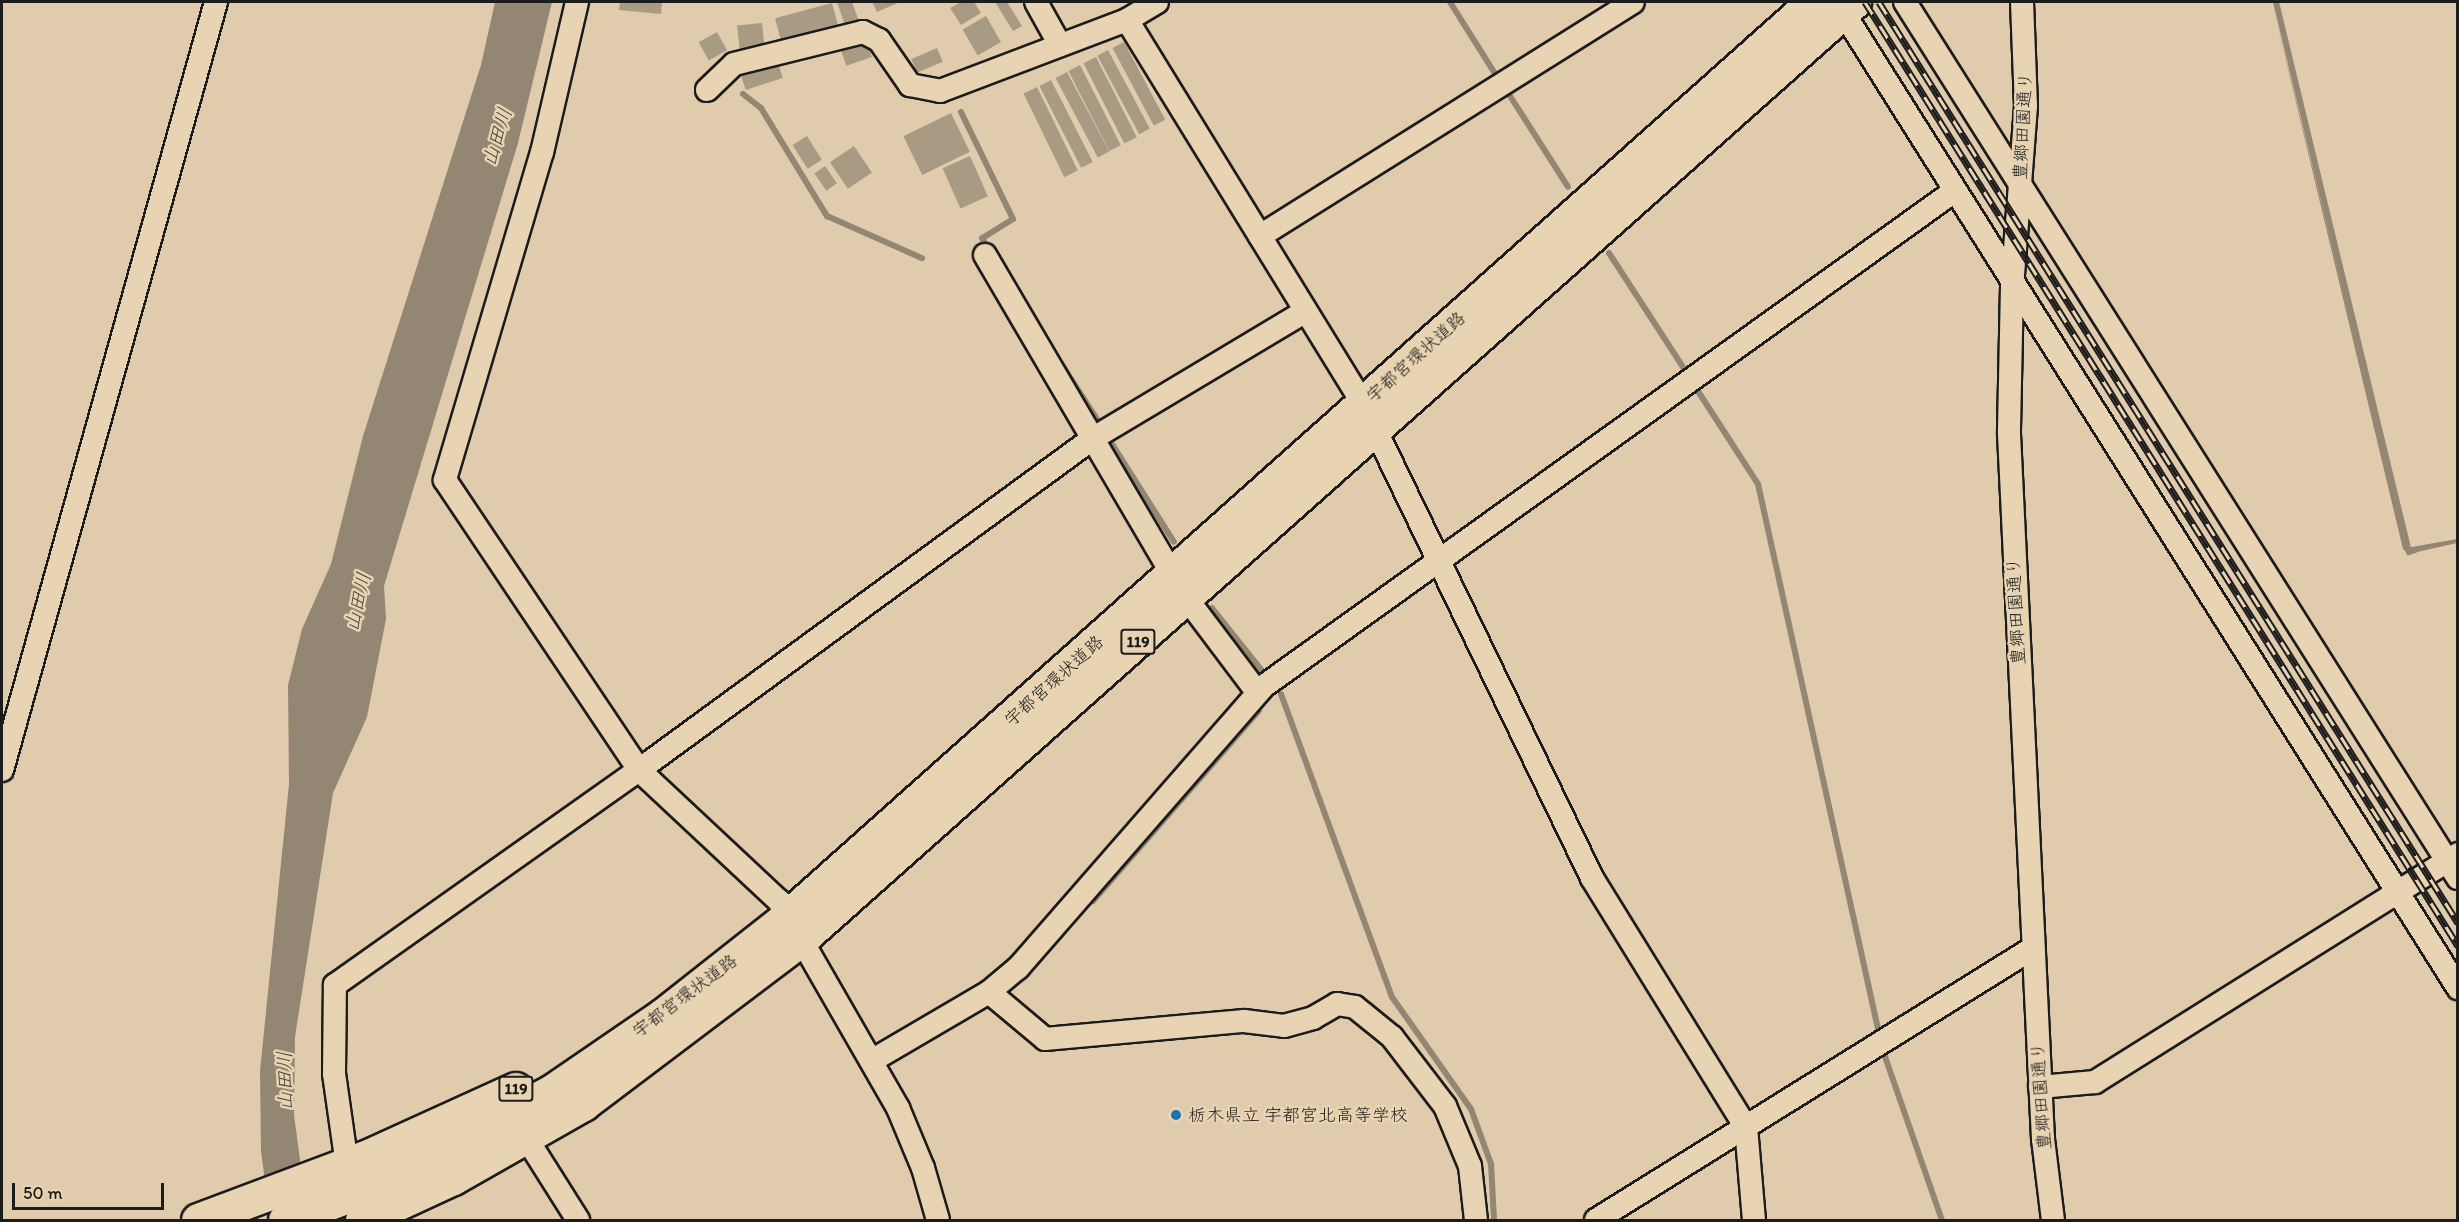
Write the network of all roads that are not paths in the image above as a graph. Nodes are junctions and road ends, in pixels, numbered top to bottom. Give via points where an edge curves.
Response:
1 (216, 2) edge
2 (577, 2) edge
3 (1036, 2) edge
4 (1157, 2) edge
5 (1633, 2) edge
6 (1905, 2) edge
7 (2022, 2) edge
8 (1837, 5) edge
9 (1127, 20) junction
10 (1060, 45) junction
11 (707, 90) dead end
12 (2020, 186) junction
13 (1953, 192) junction
14 (1260, 236) junction
15 (986, 255) dead end
16 (2012, 286) junction
17 (1306, 311) junction
18 (1370, 416) junction
19 (1092, 439) junction
20 (1440, 559) junction
21 (1180, 587) junction
22 (1257, 692) junction
23 (2, 770) edge
24 (639, 770) junction
25 (2454, 864) edge
26 (2396, 890) junction
27 (794, 928) junction
28 (2033, 948) junction
29 (2457, 988) edge
30 (989, 992) junction
31 (873, 1060) junction
32 (2040, 1087) junction
33 (583, 1104) junction
34 (1746, 1127) junction
35 (530, 1144) junction
36 (363, 1189) edge
37 (210, 1217) edge
38 (285, 1221) edge
39 (412, 1221) edge
40 (578, 1221) edge
41 (938, 1221) edge
42 (1476, 1221) edge
43 (1596, 1221) edge
44 (1754, 1221) edge
45 (2053, 1221) edge

1 - 23 street
2 - 24 street via 542,152 445,480
3 - 10 street
4 - 9 street
5 - 14 street
6 - 12 street
7 - 12 street, 豊郷田園通り via 2027,63
8 - 13 street
8 - 18 highway, 宇都宮環状道路 / 119
9 - 10 street
9 - 14 street
10 - 11 street via 940,91 910,84 879,40 863,32 734,64
12 - 16 street, 豊郷田園通り
12 - 25 street
13 - 16 street
13 - 20 street
14 - 17 street
15 - 19 street
16 - 26 street
16 - 28 street, 豊郷田園通り via 2008,434
17 - 18 street
17 - 19 street
18 - 20 street
18 - 21 highway, 宇都宮環状道路 / 119
19 - 21 street
19 - 24 street
20 - 22 street
20 - 34 street via 1592,878
21 - 22 street
21 - 27 highway, 宇都宮環状道路 / 119
22 - 30 street via 1018,968
24 - 27 street via 779,901
24 - 36 street via 335,985 334,1074
25 - 26 street
26 - 29 street
26 - 32 street via 2096,1082
27 - 31 street
27 - 33 highway, 宇都宮環状道路 / 119
27 - 36 highway, 宇都宮環状道路 / 119 via 663,1015
28 - 32 street, 豊郷田園通り
28 - 34 street
30 - 31 street
30 - 42 street via 1045,1039 1233,1022 1284,1026 1313,1018 1337,1004 1355,1007 1392,1037 1445,1106 1470,1166
31 - 41 street via 923,1168
32 - 45 street, 豊郷田園通り
33 - 35 highway, 119
33 - 36 highway, 宇都宮環状道路 / 119 via 453,1178
34 - 43 street
34 - 44 street
35 - 39 highway, 119
35 - 40 street
36 - 37 highway, 119
36 - 38 highway, 宇都宮環状道路 / 119

